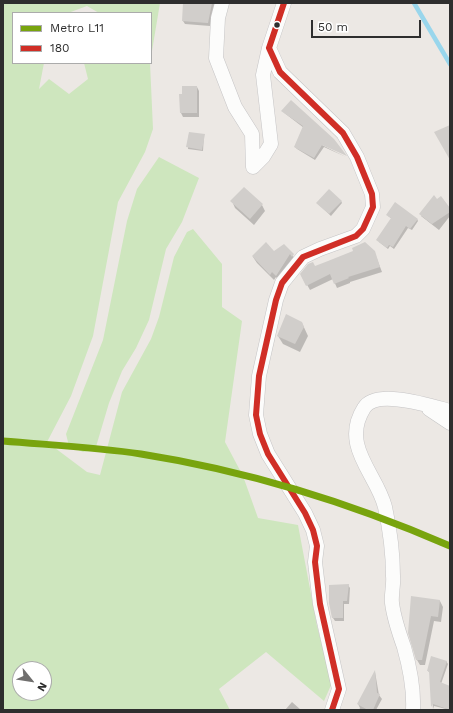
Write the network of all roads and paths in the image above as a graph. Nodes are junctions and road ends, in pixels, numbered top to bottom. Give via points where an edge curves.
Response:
1 (222, 3) edge
2 (284, 3) edge
3 (269, 48) junction
4 (422, 405) junction
5 (450, 411) edge
6 (450, 424) edge
7 (332, 710) edge
8 (413, 710) edge

1 - 3 street via 218,18 216,58 235,107 252,134 254,167 270,144 264,75
2 - 3 street
3 - 7 street via 280,72 343,133 357,157 372,194 373,207 363,229 356,236 303,257 282,283 259,376 256,415 260,434 268,454 305,513 317,546 315,562 320,604 339,689
4 - 5 street
4 - 6 street
4 - 8 street via 390,398 372,401 364,407 356,431 364,466 384,505 392,552 392,602 395,622 410,671

